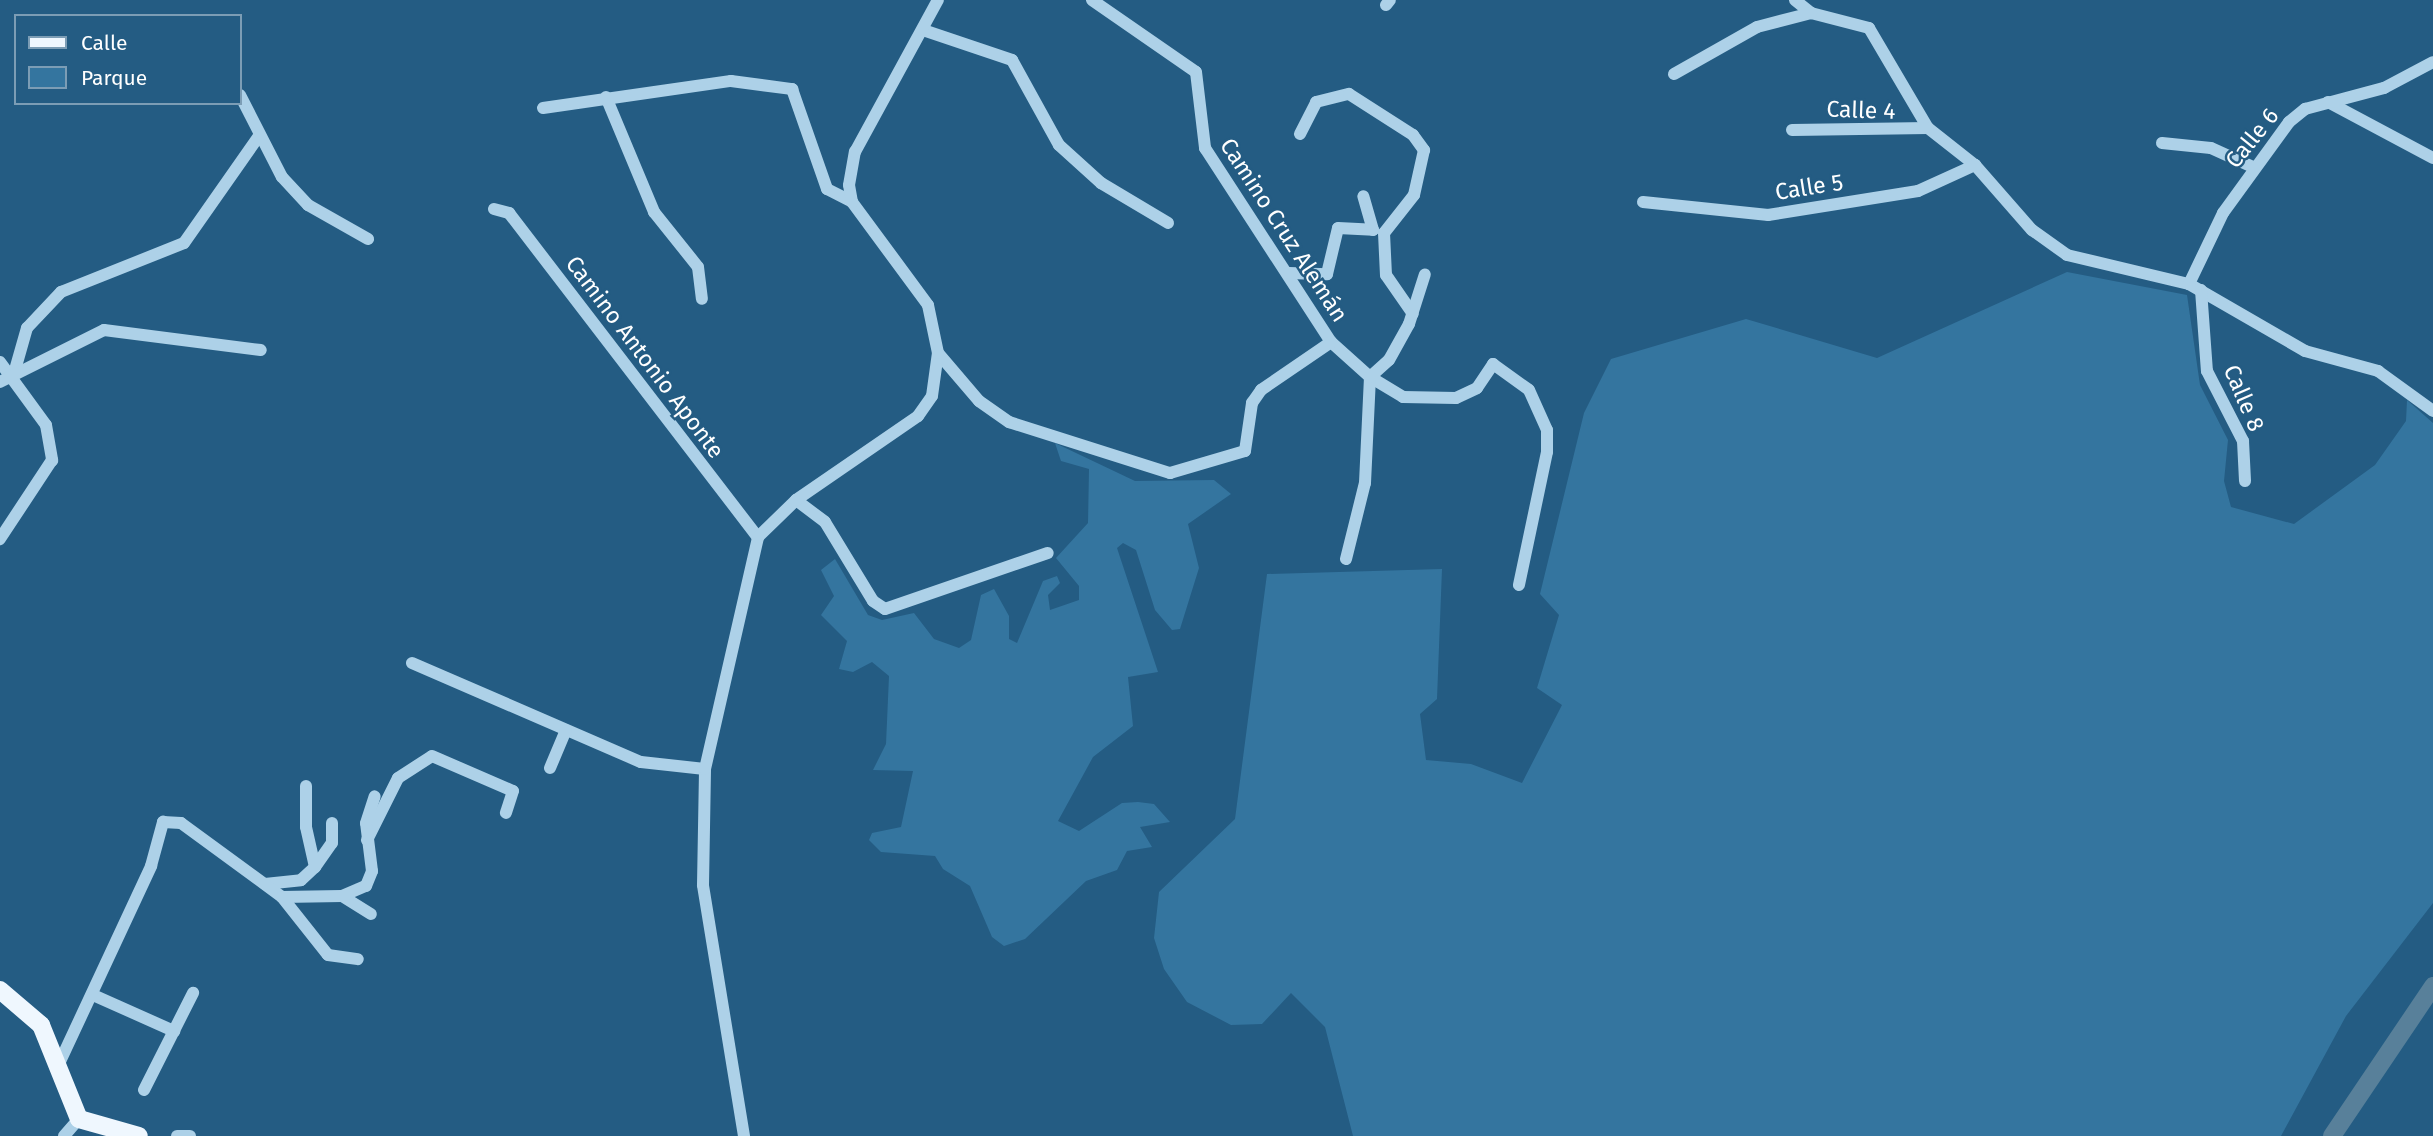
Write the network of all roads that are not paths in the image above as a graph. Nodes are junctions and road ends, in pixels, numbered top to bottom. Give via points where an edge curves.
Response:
1 (938, 0) edge
2 (1092, 0) edge
3 (1795, 0) edge
4 (1811, 13) junction
5 (923, 30) junction
6 (2433, 62) edge
7 (1674, 74) dead end
8 (606, 97) junction
9 (242, 99) edge
10 (2328, 102) junction
11 (543, 108) dead end
12 (1928, 128) junction
13 (1792, 130) dead end
14 (1300, 134) dead end
15 (259, 136) junction
16 (2162, 143) dead end
17 (2433, 158) edge
18 (1975, 165) junction
19 (2253, 167) junction
20 (1363, 197) dead end
21 (852, 202) junction
22 (1643, 202) dead end
23 (494, 209) dead end
24 (1168, 223) dead end
25 (368, 239) dead end
26 (1289, 273) junction
27 (1425, 274) dead end
28 (2195, 287) junction
29 (702, 299) dead end
30 (1413, 314) junction
31 (1331, 342) junction
32 (261, 350) dead end
33 (938, 353) junction
34 (0, 362) edge
35 (9, 376) edge
36 (1370, 377) junction
37 (2433, 411) edge
38 (2245, 481) dead end
39 (796, 500) junction
40 (758, 537) junction
41 (0, 539) edge
42 (1048, 553) dead end
43 (1346, 559) dead end
44 (1519, 584) dead end
45 (412, 663) dead end
46 (566, 730) junction
47 (550, 768) dead end
48 (705, 769) junction
49 (306, 786) dead end
50 (375, 796) dead end
51 (506, 813) dead end
52 (332, 823) dead end
53 (367, 840) junction
54 (315, 867) junction
55 (265, 884) junction
56 (342, 896) junction
57 (282, 897) junction
58 (371, 914) dead end
59 (358, 959) dead end
60 (0, 989) edge
61 (193, 993) dead end
62 (93, 995) junction
63 (174, 1031) junction
64 (57, 1068) junction
65 (144, 1090) dead end
66 (79, 1119) junction
67 (64, 1136) edge
68 (139, 1136) edge
69 (177, 1136) edge
70 (190, 1136) edge
71 (744, 1136) edge

1 - 5 street
2 - 26 street, Camino Cruz Alemán via 1196,72 1205,148
3 - 4 street
4 - 7 street via 1757,27
4 - 12 street via 1869,28
5 - 21 street via 855,152
5 - 24 street via 1012,60 1059,145 1101,183
6 - 10 street, Calle 6 via 2401,79
8 - 11 street
8 - 21 street via 731,81 792,89 827,189
8 - 29 street via 654,212 698,267
9 - 15 street
10 - 17 street
10 - 19 street, Calle 6 via 2289,122
12 - 13 street, Calle 4
12 - 18 street
14 - 30 street via 1316,103 1349,94 1413,135 1424,150 1414,195 1384,233 1386,275
15 - 25 street via 282,177 308,205
15 - 35 street via 184,243 61,292 27,328
16 - 19 street via 2211,148
18 - 22 street, Calle 5 via 1918,191 1768,215
18 - 28 street via 2032,230 2077,260
19 - 28 street, Calle 6
20 - 26 street via 1373,230 1338,228 1327,274
21 - 33 street via 928,305
23 - 40 street, Camino Antonio Aponte via 509,214
26 - 31 street, Camino Cruz Alemán
27 - 30 street
28 - 37 street via 2305,351 2378,371
28 - 38 street, Calle 8 via 2207,370 2243,441
30 - 36 street via 1390,360
31 - 33 street via 1261,390 1252,403 1245,451 1170,473 1009,422 979,401
31 - 36 street, Camino Cruz Alemán
32 - 35 street via 104,330
33 - 39 street via 932,396 919,416
34 - 35 street
35 - 41 street via 46,425 52,460
36 - 43 street via 1365,483
36 - 44 street, Camino Cruz Alemán via 1404,397 1456,398 1477,388 1493,364 1529,390 1547,430
39 - 40 street
39 - 42 street via 825,522 873,601 885,608
40 - 48 street
45 - 46 street
46 - 47 street
46 - 48 street via 640,762
48 - 71 street via 703,884
49 - 54 street via 306,827
50 - 53 street
51 - 53 street via 513,791 432,756 398,778
52 - 54 street via 332,844
53 - 56 street via 373,871 366,886
54 - 55 street via 301,880
55 - 57 street
55 - 62 street via 181,823 163,822 151,866
56 - 57 street
56 - 58 street
57 - 59 street via 328,955
60 - 64 main road via 41,1025
61 - 63 street
62 - 63 street
62 - 64 street
63 - 65 street
64 - 66 main road
66 - 67 street
66 - 68 main road
69 - 70 street

